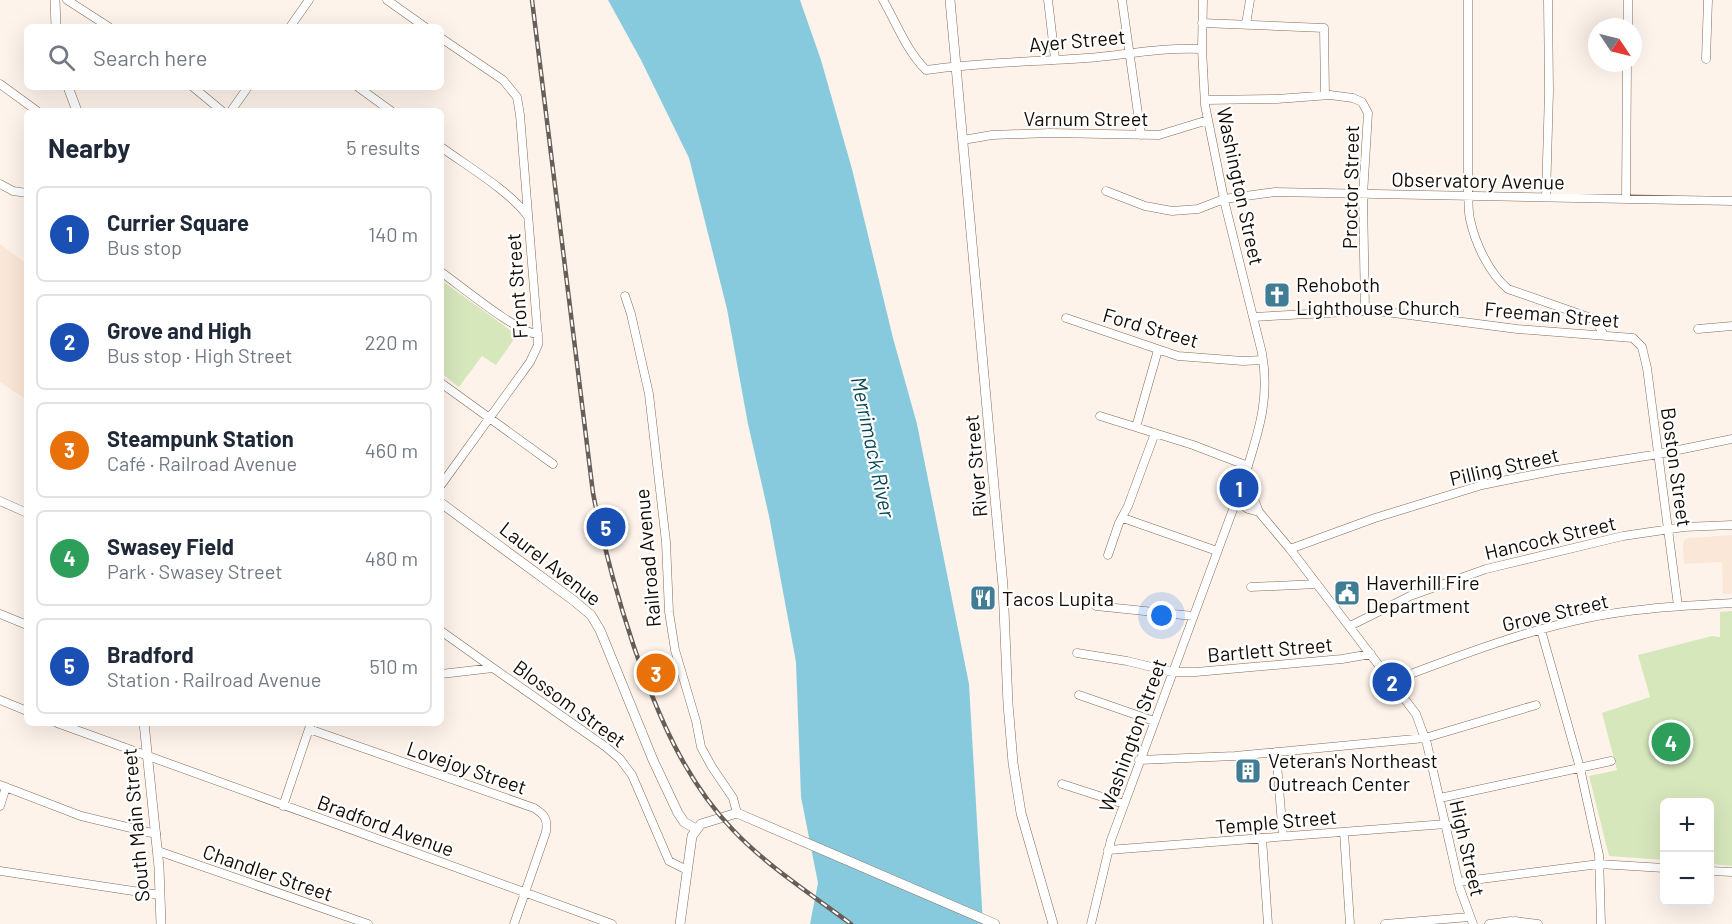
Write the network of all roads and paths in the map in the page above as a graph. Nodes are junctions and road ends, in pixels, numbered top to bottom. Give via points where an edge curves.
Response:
1 (56, 0) edge
2 (67, 0) edge
3 (309, 0) edge
4 (387, 0) edge
5 (883, 0) edge
6 (951, 0) edge
7 (1048, 0) edge
8 (1122, 0) edge
9 (1203, 0) edge
10 (1250, 0) edge
11 (1468, 0) edge
12 (1548, 0) edge
13 (1628, 0) edge
14 (1708, 0) edge
15 (1628, 18) edge
16 (1202, 23) junction
17 (56, 24) edge
18 (105, 24) edge
19 (292, 24) edge
20 (421, 24) edge
21 (1246, 24) junction
22 (444, 40) edge
23 (1202, 49) junction
24 (1128, 52) junction
25 (1055, 59) junction
26 (1706, 59) dead end
27 (956, 65) junction
28 (1627, 72) edge
29 (0, 84) edge
30 (70, 90) edge
31 (197, 90) edge
32 (246, 90) edge
33 (361, 90) edge
34 (1325, 95) junction
35 (1205, 100) junction
36 (34, 108) edge
37 (76, 108) edge
38 (218, 108) edge
39 (233, 108) edge
40 (387, 108) edge
41 (1208, 120) junction
42 (1142, 135) junction
43 (963, 140) junction
44 (444, 149) edge
45 (0, 184) edge
46 (1106, 191) dead end
47 (24, 193) edge
48 (1363, 195) junction
49 (1468, 195) junction
50 (1546, 197) junction
51 (1626, 198) junction
52 (1224, 199) junction
53 (1732, 201) edge
54 (528, 217) junction
55 (444, 274) edge
56 (625, 296) dead end
57 (1365, 311) junction
58 (1253, 317) junction
59 (1066, 318) dead end
60 (1732, 326) edge
61 (1698, 329) dead end
62 (538, 334) junction
63 (1604, 335) junction
64 (1632, 338) joint
65 (1158, 350) junction
66 (1263, 360) junction
67 (444, 385) edge
68 (1100, 416) dead end
69 (490, 417) junction
70 (1136, 427) junction
71 (1155, 433) junction
72 (1732, 439) edge
73 (1659, 454) junction
74 (553, 464) dead end
75 (1248, 465) junction
76 (444, 481) edge
77 (1242, 485) junction
78 (0, 501) edge
79 (1236, 501) junction
80 (444, 505) edge
81 (24, 512) edge
82 (1259, 512) junction
83 (1123, 518) junction
84 (1732, 525) edge
85 (1670, 529) junction
86 (1290, 549) junction
87 (1217, 551) junction
88 (1108, 555) dead end
89 (1317, 584) junction
90 (1251, 587) dead end
91 (1732, 603) edge
92 (1095, 606) dead end
93 (1678, 606) junction
94 (0, 614) edge
95 (1193, 616) junction
96 (24, 624) edge
97 (1350, 626) junction
98 (1541, 630) junction
99 (444, 633) edge
100 (1077, 653) dead end
101 (1371, 654) junction
102 (493, 668) junction
103 (1172, 672) junction
104 (444, 674) edge
105 (1392, 681) junction
106 (1079, 695) dead end
107 (0, 700) edge
108 (1536, 705) dead end
109 (24, 710) edge
110 (1154, 721) junction
111 (65, 726) edge
112 (144, 726) edge
113 (310, 726) edge
114 (1425, 738) junction
115 (1276, 752) junction
116 (148, 757) junction
117 (1139, 760) junction
118 (1611, 761) dead end
119 (1580, 768) junction
120 (1062, 784) dead end
121 (3, 786) edge
122 (1440, 798) junction
123 (1124, 804) junction
124 (0, 806) edge
125 (283, 806) junction
126 (741, 815) junction
127 (1446, 824) junction
128 (696, 829) junction
129 (1344, 832) junction
130 (156, 834) junction
131 (1283, 836) junction
132 (1262, 838) junction
133 (1108, 850) junction
134 (158, 851) junction
135 (1599, 864) junction
136 (1660, 868) edge
137 (687, 870) junction
138 (0, 871) edge
139 (1714, 871) edge
140 (1732, 872) edge
141 (1458, 882) junction
142 (525, 893) junction
143 (160, 895) junction
144 (1471, 920) edge
145 (1511, 921) junction
146 (1051, 922) edge
147 (1433, 922) edge
148 (161, 924) edge
149 (368, 924) edge
150 (514, 924) edge
151 (612, 924) edge
152 (680, 924) edge
153 (995, 924) edge
154 (1091, 924) edge
155 (1268, 924) edge
156 (1350, 924) edge
157 (1384, 924) edge
158 (1489, 924) edge
159 (1520, 924) edge
160 (1538, 924) edge
161 (1601, 924) edge

1 - 17 main road
2 - 18 street
3 - 19 street
4 - 20 street
5 - 27 street, Ayer Street via 906,44 926,70
6 - 27 main road, River Street
7 - 25 street
8 - 24 street
9 - 16 street, Washington Street
10 - 21 street
11 - 49 street
12 - 50 street
13 - 15 street
14 - 26 street
16 - 21 street
16 - 23 street, Washington Street
21 - 34 street via 1324,28
22 - 54 street, Front Street via 494,73 513,92 520,115
23 - 24 street, Ayer Street
23 - 35 street, Washington Street
24 - 25 street, Ayer Street
24 - 42 street
25 - 27 street, Ayer Street
27 - 43 main road, River Street
28 - 51 street
29 - 36 street
30 - 37 main road
31 - 38 street
32 - 39 street
33 - 40 street
34 - 35 street
34 - 48 street, Proctor Street via 1353,98 1362,102 1368,112
35 - 41 street, Washington Street
41 - 42 street, Varnum Street via 1159,135
41 - 52 street, Washington Street
42 - 43 street, Varnum Street via 1050,133
43 - 146 main road, River Street via 1003,586 1012,755 1021,813
44 - 54 street via 520,206
45 - 47 street
46 - 52 street, Observatory Avenue via 1145,206 1173,211 1198,209
48 - 49 street, Observatory Avenue
48 - 52 street, Observatory Avenue via 1275,192
48 - 57 street, Proctor Street
49 - 50 street, Observatory Avenue
49 - 63 street via 1470,218 1497,280 1508,289 1591,318
50 - 51 street, Observatory Avenue
51 - 53 street, Observatory Avenue
52 - 58 street, Washington Street
54 - 62 street, Front Street
55 - 62 street via 507,319
56 - 126 street, Railroad Avenue via 650,394 675,650 701,747
57 - 58 street, Freeman Street
57 - 63 street, Freeman Street
58 - 66 street, Washington Street
59 - 65 street, Ford Street
60 - 61 street
62 - 69 street, Front Street via 531,362
63 - 64 street, Freeman Street
64 - 73 street, Boston Street via 1642,347
65 - 66 street, Ford Street via 1190,358
65 - 70 street
66 - 75 street, Washington Street via 1264,406
67 - 69 street
68 - 70 street
69 - 74 street
69 - 76 street, Front Street
70 - 71 street
71 - 75 street
71 - 83 street
72 - 73 street, Pilling Street
73 - 85 street, Boston Street
73 - 86 street, Pilling Street via 1482,485 1367,520
75 - 77 street, Washington Street
77 - 79 street, Washington Street
77 - 82 street, High Street
78 - 81 street
79 - 82 street, High Street
79 - 87 street, Washington Street
80 - 128 main road, Laurel Avenue via 591,615 678,813
82 - 86 street, High Street
83 - 87 street
83 - 88 street
84 - 85 street, Hancock Street
85 - 93 street, Boston Street
85 - 97 street, Hancock Street via 1623,536 1486,569 1410,596
86 - 89 street, High Street
87 - 95 street, Washington Street
89 - 90 street
89 - 97 street, High Street
91 - 93 street, Grove Street
92 - 95 street
93 - 98 street, Grove Street via 1612,614
94 - 96 street
95 - 103 street, Washington Street
97 - 101 street, High Street
98 - 105 street, Grove Street
98 - 119 street
99 - 102 street
100 - 103 street, Bartlett Street
101 - 103 street, Bartlett Street
101 - 105 street, High Street
102 - 104 street, Blossom Street
102 - 137 street, Blossom Street via 620,759 632,775 669,861
103 - 110 street, Washington Street
105 - 114 street, High Street via 1416,714
106 - 110 street
107 - 109 street
108 - 114 street
110 - 117 street, Washington Street
111 - 116 street, Bradford Avenue
112 - 116 main road, South Main Street
113 - 125 street
113 - 142 street, Lovejoy Street via 545,815 546,832
114 - 115 street
114 - 122 street, High Street
115 - 117 street
115 - 131 street
116 - 125 street, Bradford Avenue
116 - 130 main road, South Main Street
117 - 123 street, Washington Street
118 - 119 street
119 - 122 street
119 - 135 street
120 - 123 street
121 - 124 street
121 - 130 street via 81,816
122 - 127 street, High Street
123 - 133 street, Washington Street
125 - 142 street, Bradford Avenue
126 - 128 main road via 701,824
126 - 153 main road
127 - 129 street, Temple Street
127 - 141 street, High Street
128 - 137 main road
129 - 131 street, Temple Street
129 - 156 street
130 - 134 main road, South Main Street
131 - 132 street, Temple Street
132 - 133 street, Temple Street
132 - 155 street
133 - 154 street, Washington Street
134 - 143 main road, South Main Street
134 - 149 street, Chandler Street
135 - 136 street
135 - 141 street
135 - 161 street
137 - 152 main road
138 - 143 street
139 - 140 street
141 - 144 street, High Street
142 - 150 street
142 - 151 street, Bradford Avenue
143 - 148 main road, South Main Street
144 - 147 street
145 - 158 street
145 - 159 street
145 - 160 street
147 - 157 street

